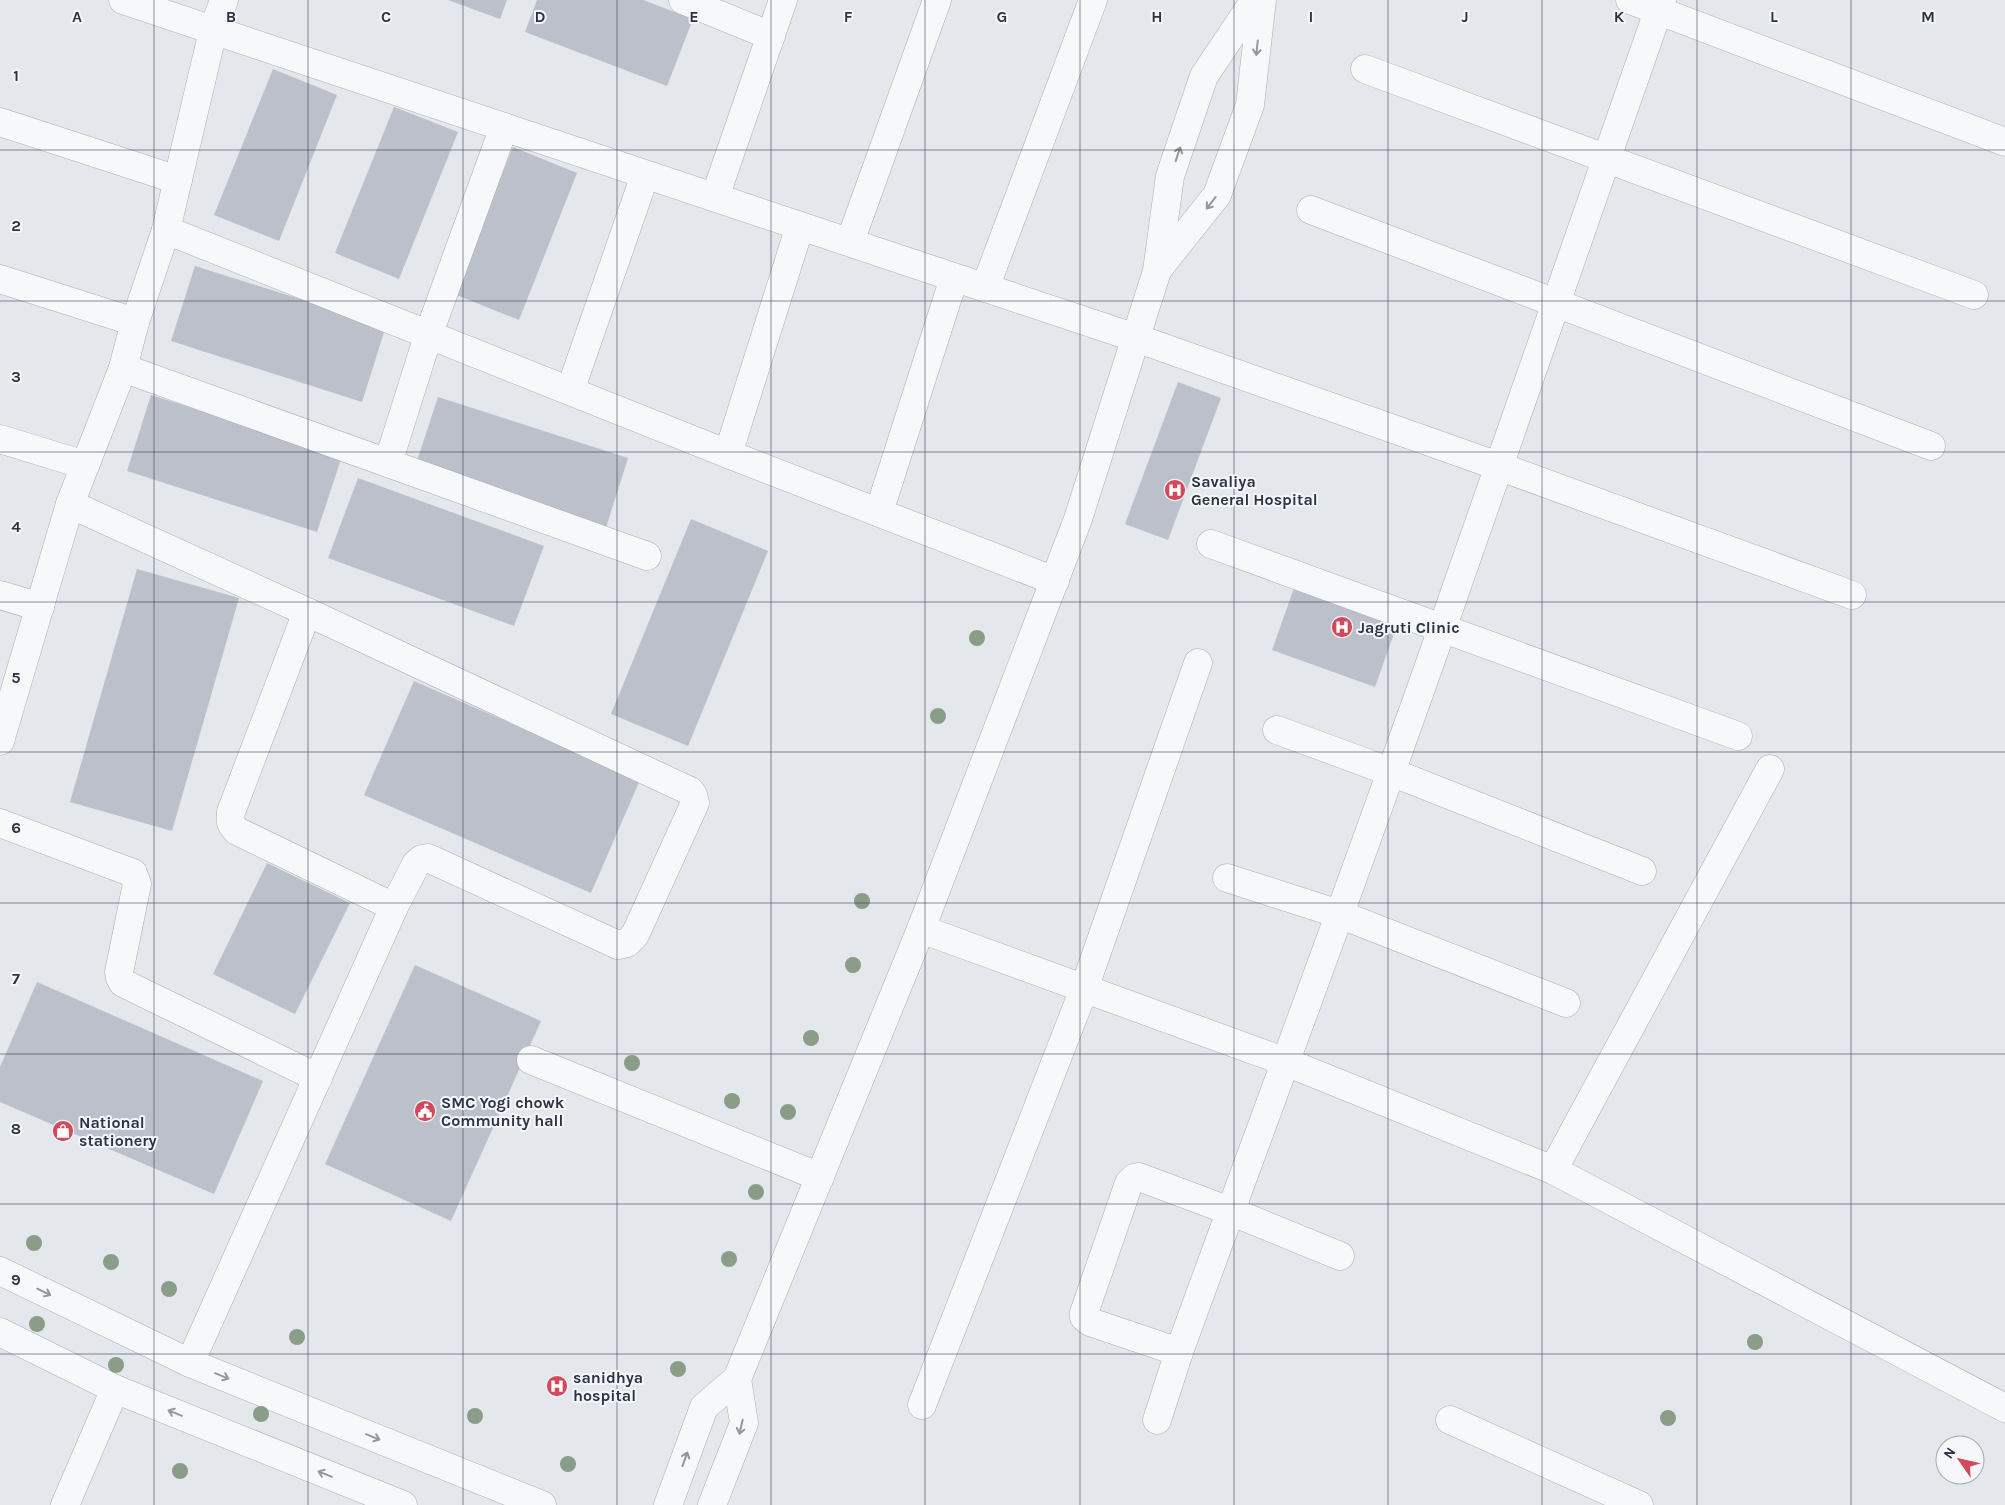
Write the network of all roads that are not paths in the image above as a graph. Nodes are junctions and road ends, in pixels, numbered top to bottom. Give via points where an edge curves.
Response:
1 (124, 0) edge
2 (224, 0) edge
3 (683, 0) edge
4 (783, 0) edge
5 (936, 0) edge
6 (1093, 0) edge
7 (1255, 0) edge
8 (1262, 0) edge
9 (1630, 0) edge
10 (1660, 5) edge
11 (213, 31) junction
12 (771, 36) junction
13 (1365, 69) dead end
14 (0, 122) edge
15 (504, 128) junction
16 (2005, 142) edge
17 (1608, 159) junction
18 (645, 175) junction
19 (178, 180) junction
20 (714, 198) junction
21 (1311, 210) dead end
22 (800, 226) junction
23 (166, 230) junction
24 (850, 242) junction
25 (1157, 271) junction
26 (954, 278) junction
27 (0, 279) edge
28 (985, 288) junction
29 (1974, 294) dead end
30 (1554, 303) junction
31 (134, 322) junction
32 (429, 333) junction
33 (1136, 338) junction
34 (122, 368) junction
35 (570, 391) junction
36 (0, 439) edge
37 (1931, 446) dead end
38 (728, 454) junction
39 (388, 464) junction
40 (86, 465) junction
41 (1498, 466) junction
42 (70, 504) junction
43 (879, 512) junction
44 (1212, 544) dead end
45 (647, 556) dead end
46 (1054, 581) junction
47 (0, 595) edge
48 (1852, 595) dead end
49 (40, 607) junction
50 (308, 612) junction
51 (1443, 628) junction
52 (1198, 663) dead end
53 (1278, 730) dead end
54 (1738, 736) dead end
55 (0, 741) edge
56 (1770, 769) dead end
57 (1391, 772) junction
58 (0, 823) edge
59 (1642, 871) dead end
60 (1228, 878) dead end
61 (394, 907) junction
62 (1339, 914) junction
63 (921, 929) junction
64 (1084, 989) junction
65 (1566, 1003) dead end
66 (531, 1060) dead end
67 (1286, 1062) junction
68 (318, 1078) junction
69 (1553, 1170) junction
70 (820, 1177) junction
71 (1230, 1211) junction
72 (1340, 1256) dead end
73 (0, 1270) edge
74 (0, 1332) edge
75 (1179, 1352) junction
76 (190, 1363) junction
77 (737, 1379) junction
78 (115, 1388) junction
79 (922, 1406) dead end
80 (2005, 1408) edge
81 (1157, 1420) dead end
82 (1450, 1420) dead end
83 (65, 1505) edge
84 (403, 1505) edge
85 (542, 1505) edge
86 (668, 1505) edge
87 (712, 1505) edge
88 (1639, 1505) edge

1 - 11 street
2 - 11 street
3 - 12 street
4 - 12 street
5 - 24 street
6 - 28 street
25 -> 7 street via 1170,176 1204,76
8 -> 25 street via 1250,105 1217,195
9 - 10 street
10 - 16 street
10 - 17 street
11 - 15 street
11 - 19 street
12 - 20 street
13 - 17 street
14 - 19 street
15 - 18 street
15 - 32 street
17 - 29 street
17 - 30 street
18 - 20 street
18 - 35 street
19 - 23 street
20 - 22 street
21 - 30 street
22 - 24 street
22 - 38 street
23 - 31 street
23 - 32 street
24 - 26 street
25 - 33 street
26 - 28 street
26 - 43 street
27 - 31 street
28 - 33 street
30 - 37 street
30 - 41 street
31 - 34 street
32 - 35 street
32 - 39 street
33 - 41 street
33 - 46 street via 1078,519
34 - 39 street
34 - 40 street
35 - 38 street
36 - 40 street
38 - 43 street
39 - 45 street
40 - 42 street
41 - 48 street
41 - 51 street
42 - 49 street
42 - 50 street
43 - 46 street
44 - 51 street
46 - 63 street
47 - 49 street
49 - 55 street
50 - 61 street via 230,820 237,831
50 - 61 street via 690,791 695,798 635,935 628,942 618,945 609,942 428,858 416,864
51 - 54 street
51 - 57 street
52 - 64 street
53 - 57 street
56 - 69 street
57 - 59 street
57 - 62 street
58 - 68 street via 134,872 137,884 119,972 123,983
60 - 62 street
61 - 68 street
62 - 65 street
62 - 67 street
63 - 64 street
63 - 70 street
64 - 67 street
64 - 79 street
66 - 70 street
67 - 69 street
67 - 71 street
68 - 76 street
69 - 80 street
70 - 77 street
71 - 72 street
71 - 75 street
71 - 75 street via 1139,1177 1129,1183 1084,1317 1090,1322
73 -> 76 street
74 - 78 street
75 - 81 street
76 -> 85 street
86 -> 77 street via 704,1407
77 -> 87 street via 744,1423
78 - 83 street
84 -> 78 street
82 - 88 street

